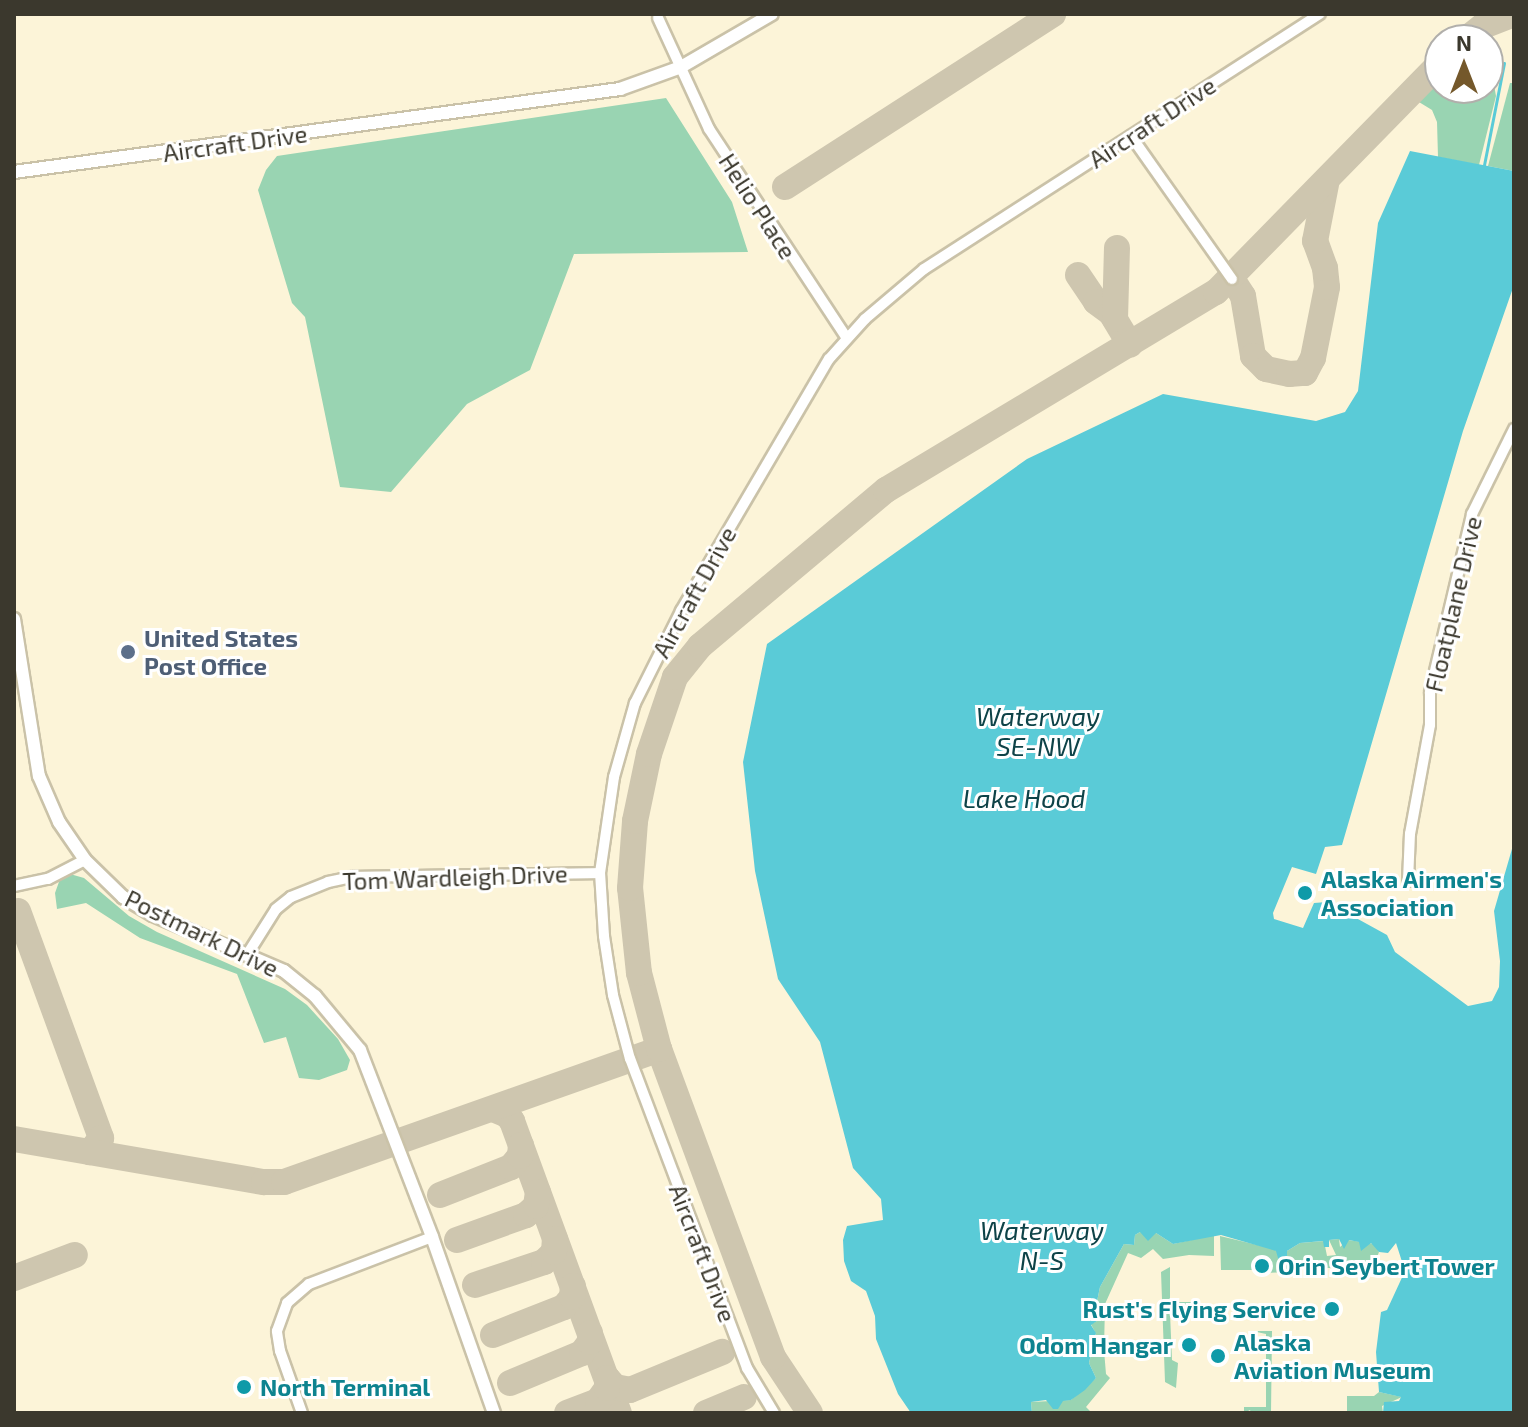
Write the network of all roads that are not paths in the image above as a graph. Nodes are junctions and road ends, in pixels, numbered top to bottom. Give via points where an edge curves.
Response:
1 (772, 14) edge
2 (1320, 14) edge
3 (658, 18) dead end
4 (681, 67) junction
5 (1131, 136) junction
6 (14, 172) edge
7 (1232, 279) dead end
8 (847, 338) junction
9 (1514, 429) edge
10 (14, 619) edge
11 (85, 860) junction
12 (600, 873) junction
13 (1408, 881) dead end
14 (14, 886) edge
15 (247, 955) junction
16 (432, 1237) junction
17 (302, 1413) edge
18 (494, 1413) edge
19 (774, 1413) edge

1 - 4 street, Aircraft Drive
2 - 5 street, Aircraft Drive
3 - 4 street, Helio Place
4 - 6 street, Aircraft Drive via 620,89 558,100
4 - 8 street, Helio Place via 715,140
5 - 7 street
5 - 8 street, Aircraft Drive via 924,269
8 - 12 street, Aircraft Drive via 829,359 681,611 635,703 614,777
9 - 13 street, Floatplane Drive via 1472,514 1430,692
10 - 11 street, Postmark Drive via 39,776 59,822
11 - 14 street via 48,879
11 - 15 street, Postmark Drive via 123,897 153,915
12 - 15 street, Tom Wardleigh Drive via 352,877 328,882 276,909
12 - 19 street, Aircraft Drive via 607,960 630,1059 747,1368
15 - 16 street, Postmark Drive via 284,971 315,996 360,1050
16 - 17 street via 309,1284 287,1303 277,1331
16 - 18 street, Postmark Drive

